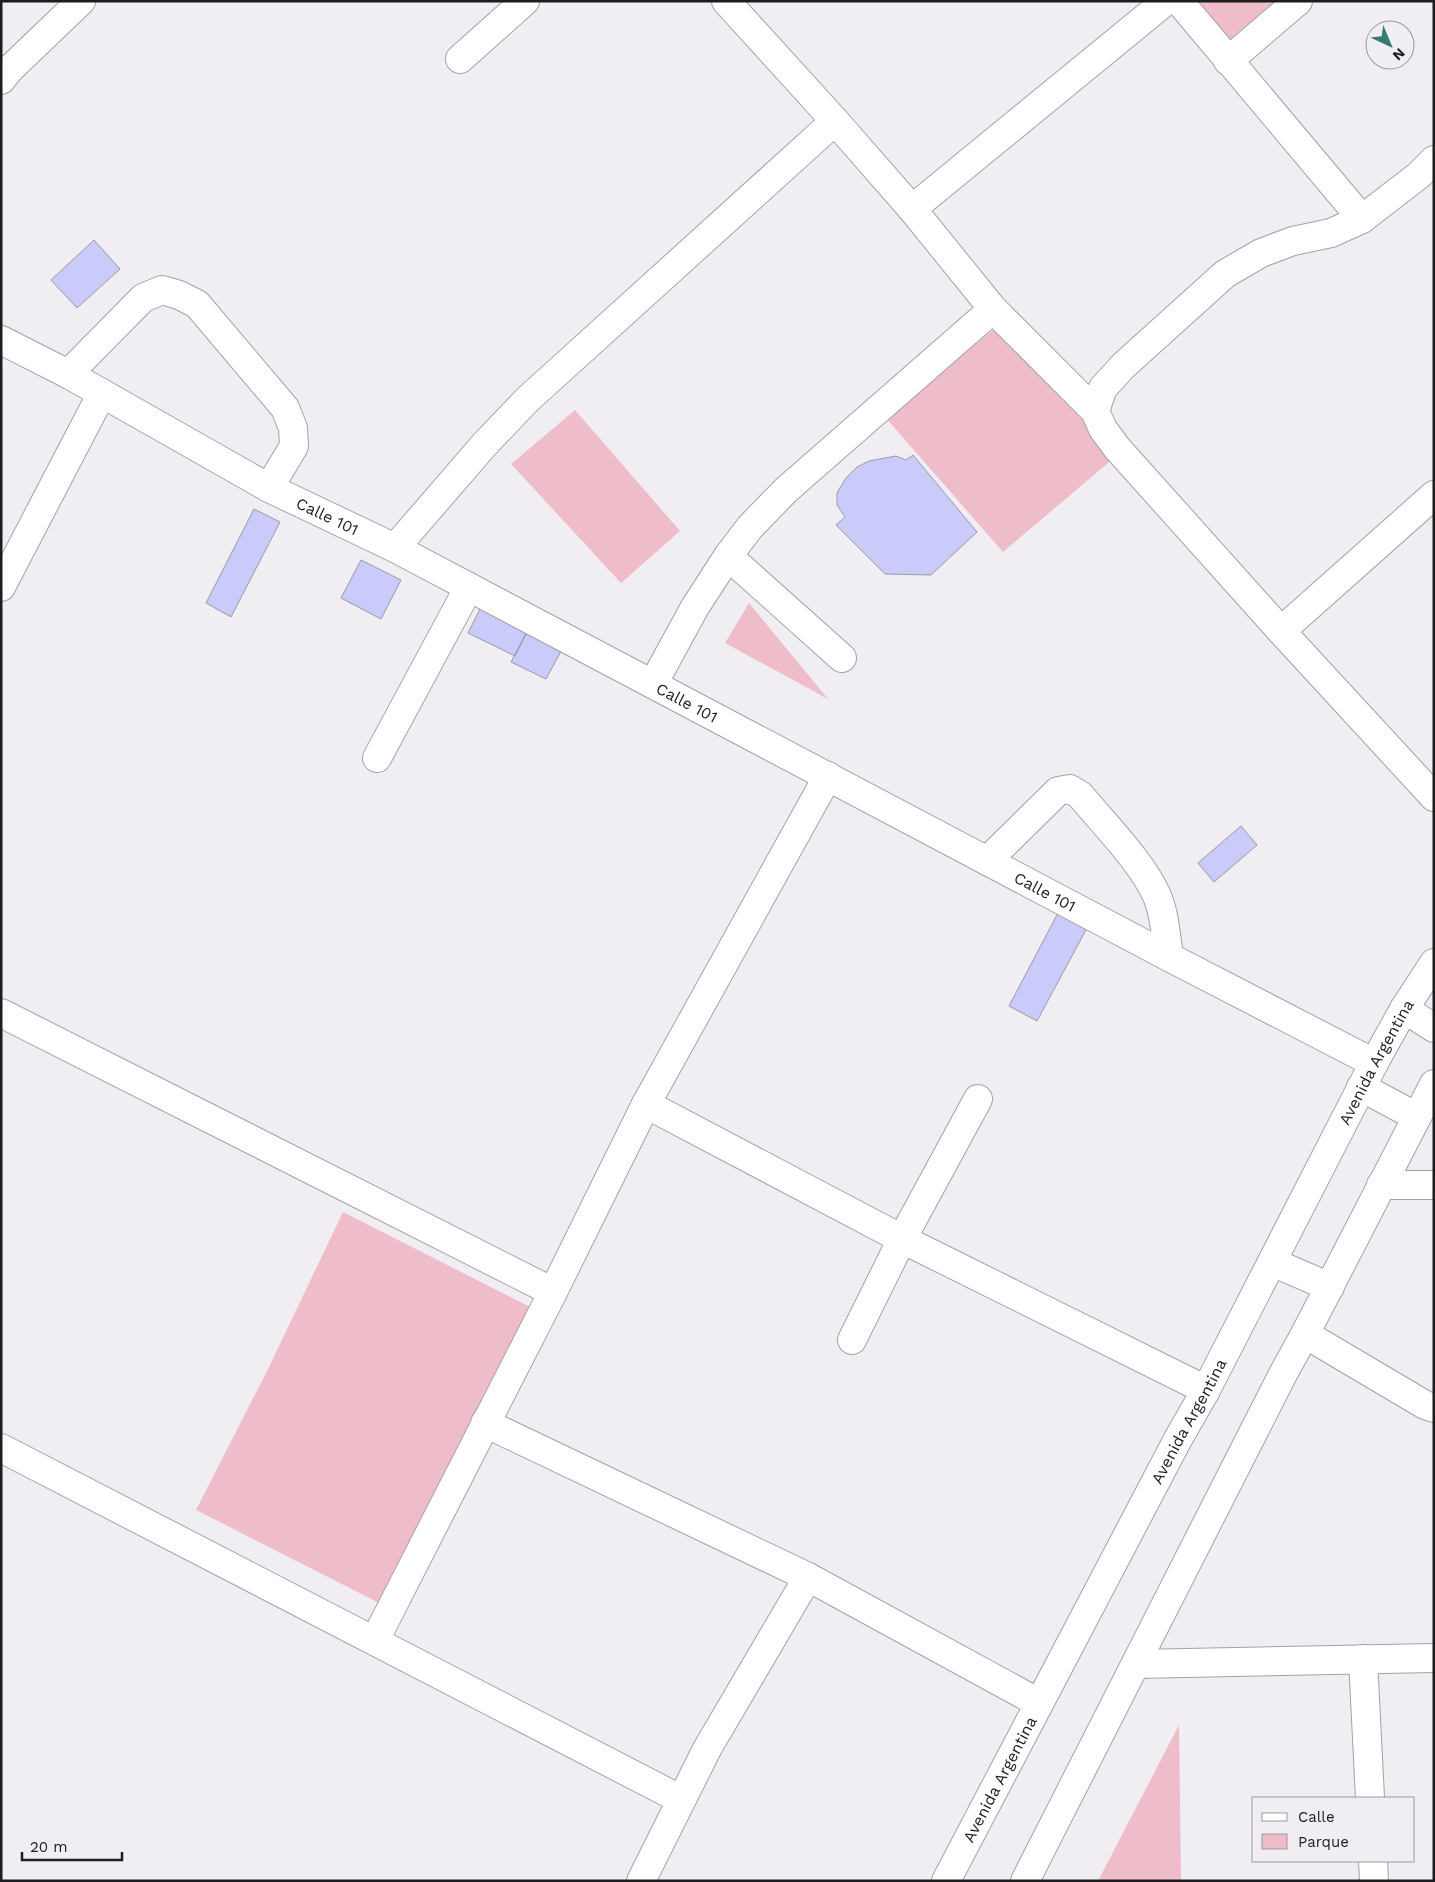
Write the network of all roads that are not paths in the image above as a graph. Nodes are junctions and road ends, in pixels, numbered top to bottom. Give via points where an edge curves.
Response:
1 (81, 1) edge
2 (525, 1) edge
3 (726, 1) edge
4 (1166, 1) edge
5 (1179, 1) edge
6 (1298, 1) edge
7 (460, 59) dead end
8 (1228, 61) junction
9 (1, 80) edge
10 (835, 121) junction
11 (1434, 160) edge
12 (912, 209) junction
13 (1362, 219) junction
14 (993, 309) junction
15 (1, 340) edge
16 (68, 374) junction
17 (102, 393) junction
18 (1095, 411) junction
19 (268, 488) junction
20 (1434, 495) edge
21 (395, 548) junction
22 (728, 556) junction
23 (1, 587) edge
24 (470, 587) junction
25 (1281, 631) junction
26 (842, 658) dead end
27 (653, 684) junction
28 (377, 758) dead end
29 (828, 776) junction
30 (1434, 797) edge
31 (988, 861) junction
32 (1169, 957) junction
33 (1434, 963) edge
34 (1404, 1009) junction
35 (1, 1013) edge
36 (1434, 1028) edge
37 (1374, 1062) junction
38 (1434, 1084) edge
39 (1361, 1088) junction
40 (978, 1099) dead end
41 (646, 1104) junction
42 (1417, 1116) junction
43 (1381, 1185) junction
44 (1434, 1185) edge
45 (902, 1239) junction
46 (1272, 1262) junction
47 (1330, 1286) junction
48 (553, 1292) junction
49 (1305, 1334) junction
50 (852, 1340) dead end
51 (1206, 1390) junction
52 (1434, 1408) edge
53 (485, 1423) junction
54 (1, 1448) edge
55 (808, 1577) junction
56 (375, 1640) junction
57 (1434, 1658) edge
58 (1363, 1659) junction
59 (1136, 1664) junction
60 (1039, 1703) junction
61 (1370, 1797) edge
62 (680, 1799) junction
63 (1373, 1862) edge
64 (641, 1881) edge
65 (946, 1881) edge
66 (1025, 1881) edge
67 (1374, 1881) edge

1 - 9 street
2 - 7 street
3 - 10 street
4 - 12 street
5 - 8 street
6 - 8 street
8 - 13 street
10 - 12 street
10 - 21 street via 528,400 484,445
11 - 13 street
12 - 14 street
13 - 18 street via 1261,253 1225,274 1122,366 1103,388
14 - 18 street
14 - 22 street via 786,490 750,527
15 - 16 street, Calle 101
16 - 17 street, Calle 101
16 - 19 street via 143,298 162,290 198,304 285,408 293,428 294,446
17 - 19 street, Calle 101
17 - 23 street
18 - 25 street via 1117,448
19 - 21 street, Calle 101
20 - 25 street
21 - 24 street, Calle 101
22 - 26 street
22 - 27 street via 695,607
24 - 27 street, Calle 101
24 - 28 street
25 - 30 street
27 - 29 street, Calle 101
29 - 31 street, Calle 101
29 - 41 street
31 - 32 street, Calle 101
31 - 32 street via 1058,791 1070,789 1080,795 1146,875 1163,914
32 - 37 street, Calle 101
33 - 34 street, Avenida Argentina
34 - 36 street
34 - 37 street, Avenida Argentina
35 - 48 street
37 - 39 street, Avenida Argentina
38 - 42 street
39 - 42 street
39 - 46 street, Avenida Argentina
40 - 45 street
41 - 45 street
41 - 48 street
42 - 43 street
43 - 44 street
43 - 47 street
45 - 50 street
45 - 51 street
46 - 47 street
46 - 51 street, Avenida Argentina
47 - 49 street
48 - 53 street
49 - 52 street
49 - 59 street
51 - 60 street, Avenida Argentina
53 - 55 street
53 - 56 street
54 - 56 street
55 - 60 street
55 - 62 street
56 - 62 street
57 - 58 street
58 - 59 street
58 - 61 street
59 - 66 street
60 - 65 street, Avenida Argentina
62 - 64 street
63 - 67 street

